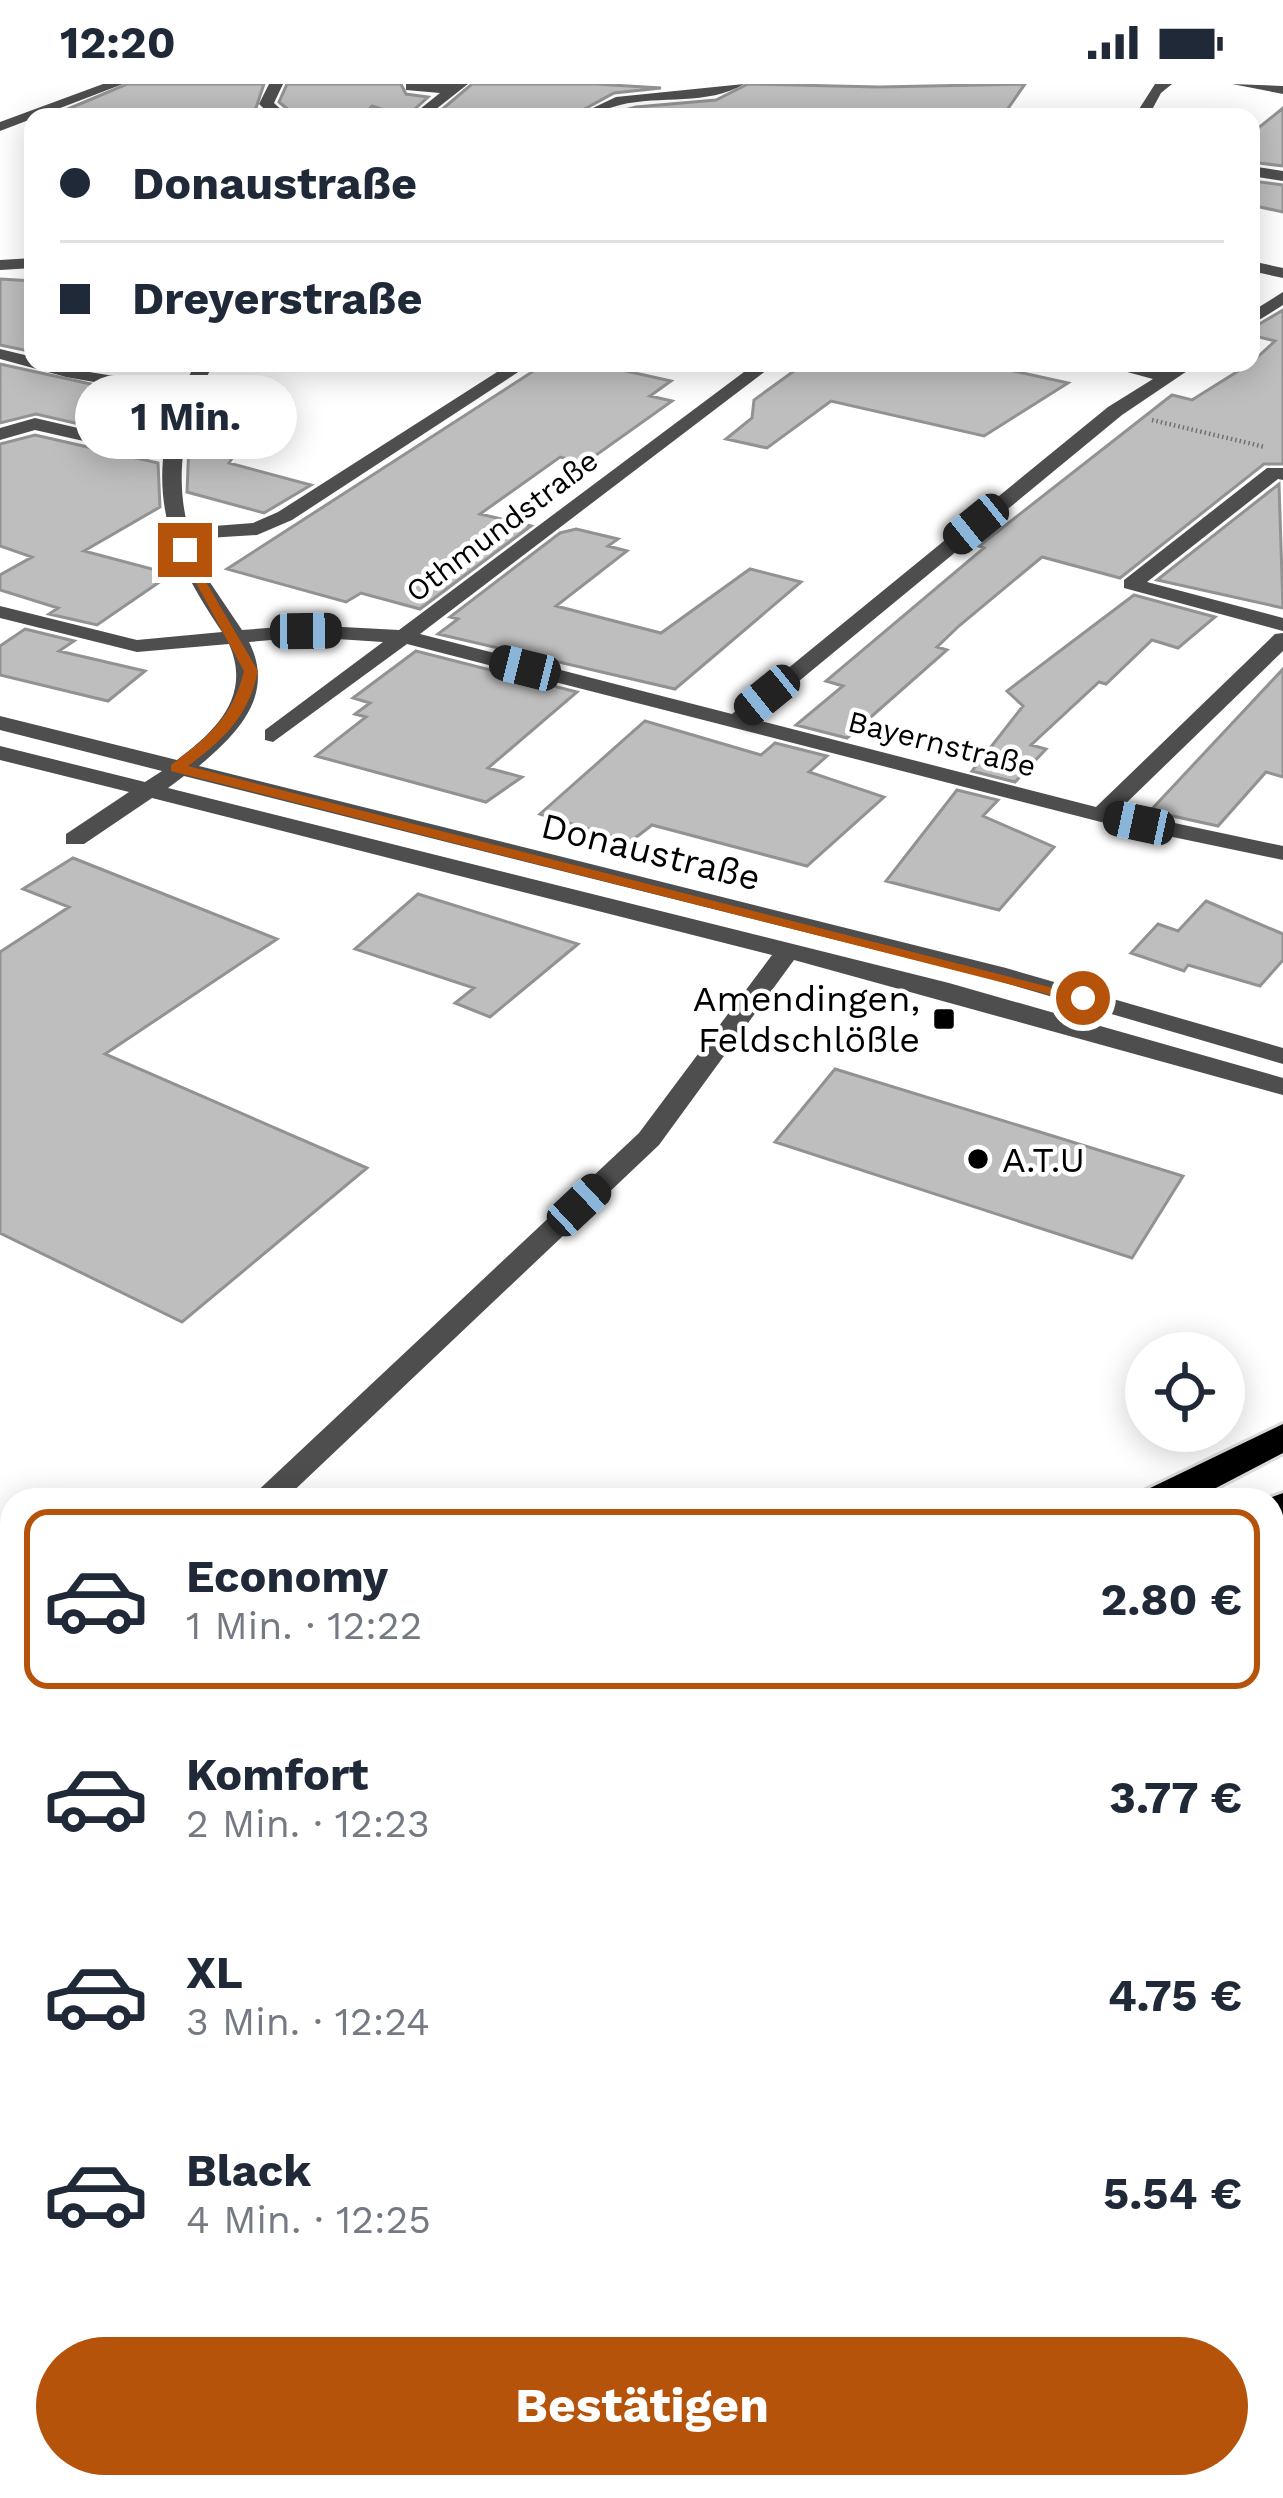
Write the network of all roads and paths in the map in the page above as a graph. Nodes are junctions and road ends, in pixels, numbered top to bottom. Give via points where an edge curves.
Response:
1 (116, 84) edge
2 (737, 84) edge
3 (1165, 84) edge
4 (1239, 84) edge
5 (458, 86) edge
6 (411, 87) dead end
7 (1283, 90) edge
8 (51, 108) edge
9 (429, 108) edge
10 (598, 108) edge
11 (1146, 108) edge
12 (63, 372) edge
13 (200, 372) edge
14 (509, 372) edge
15 (755, 372) edge
16 (1146, 372) edge
17 (1177, 372) edge
18 (1170, 377) junction
19 (188, 393) junction
20 (1115, 411) junction
21 (0, 434) edge
22 (1283, 452) edge
23 (170, 455) junction
24 (1283, 474) edge
25 (181, 534) junction
26 (0, 612) edge
27 (1283, 625) edge
28 (405, 637) junction
29 (235, 638) junction
30 (1283, 639) edge
31 (0, 723) edge
32 (733, 724) junction
33 (273, 735) dead end
34 (0, 753) edge
35 (176, 768) junction
36 (145, 791) junction
37 (1101, 815) junction
38 (75, 839) dead end
39 (1283, 853) edge
40 (787, 952) junction
41 (1283, 1056) edge
42 (1283, 1087) edge
43 (1283, 1437) edge
44 (277, 1488) edge
45 (1183, 1488) edge

1 - 8 street
2 - 10 street
3 - 11 street
4 - 7 street
5 - 6 street
5 - 9 street
12 - 19 street
13 - 19 street
14 - 25 street via 285,516 257,529
15 - 28 street, Othmundstraße
16 - 18 street
17 - 18 street
18 - 20 street
19 - 23 street
20 - 22 path
20 - 32 street
21 - 23 street via 35,424
23 - 25 street
24 - 27 street via 1274,472 1131,584
25 - 29 street via 193,572
26 - 29 street, Bayernstraße via 137,646
28 - 29 street, Bayernstraße via 348,630
28 - 32 street, Bayernstraße
28 - 33 street, Othmundstraße
29 - 35 street via 251,671 243,704 219,736
30 - 37 street
31 - 35 street, Donaustraße
32 - 37 street, Bayernstraße
34 - 36 street, Donaustraße
35 - 36 street
35 - 41 street, Donaustraße via 997,973
36 - 38 street
36 - 40 street, Donaustraße
37 - 39 street, Bayernstraße
40 - 42 street, Donaustraße
40 - 44 street via 649,1139
43 - 45 highway

